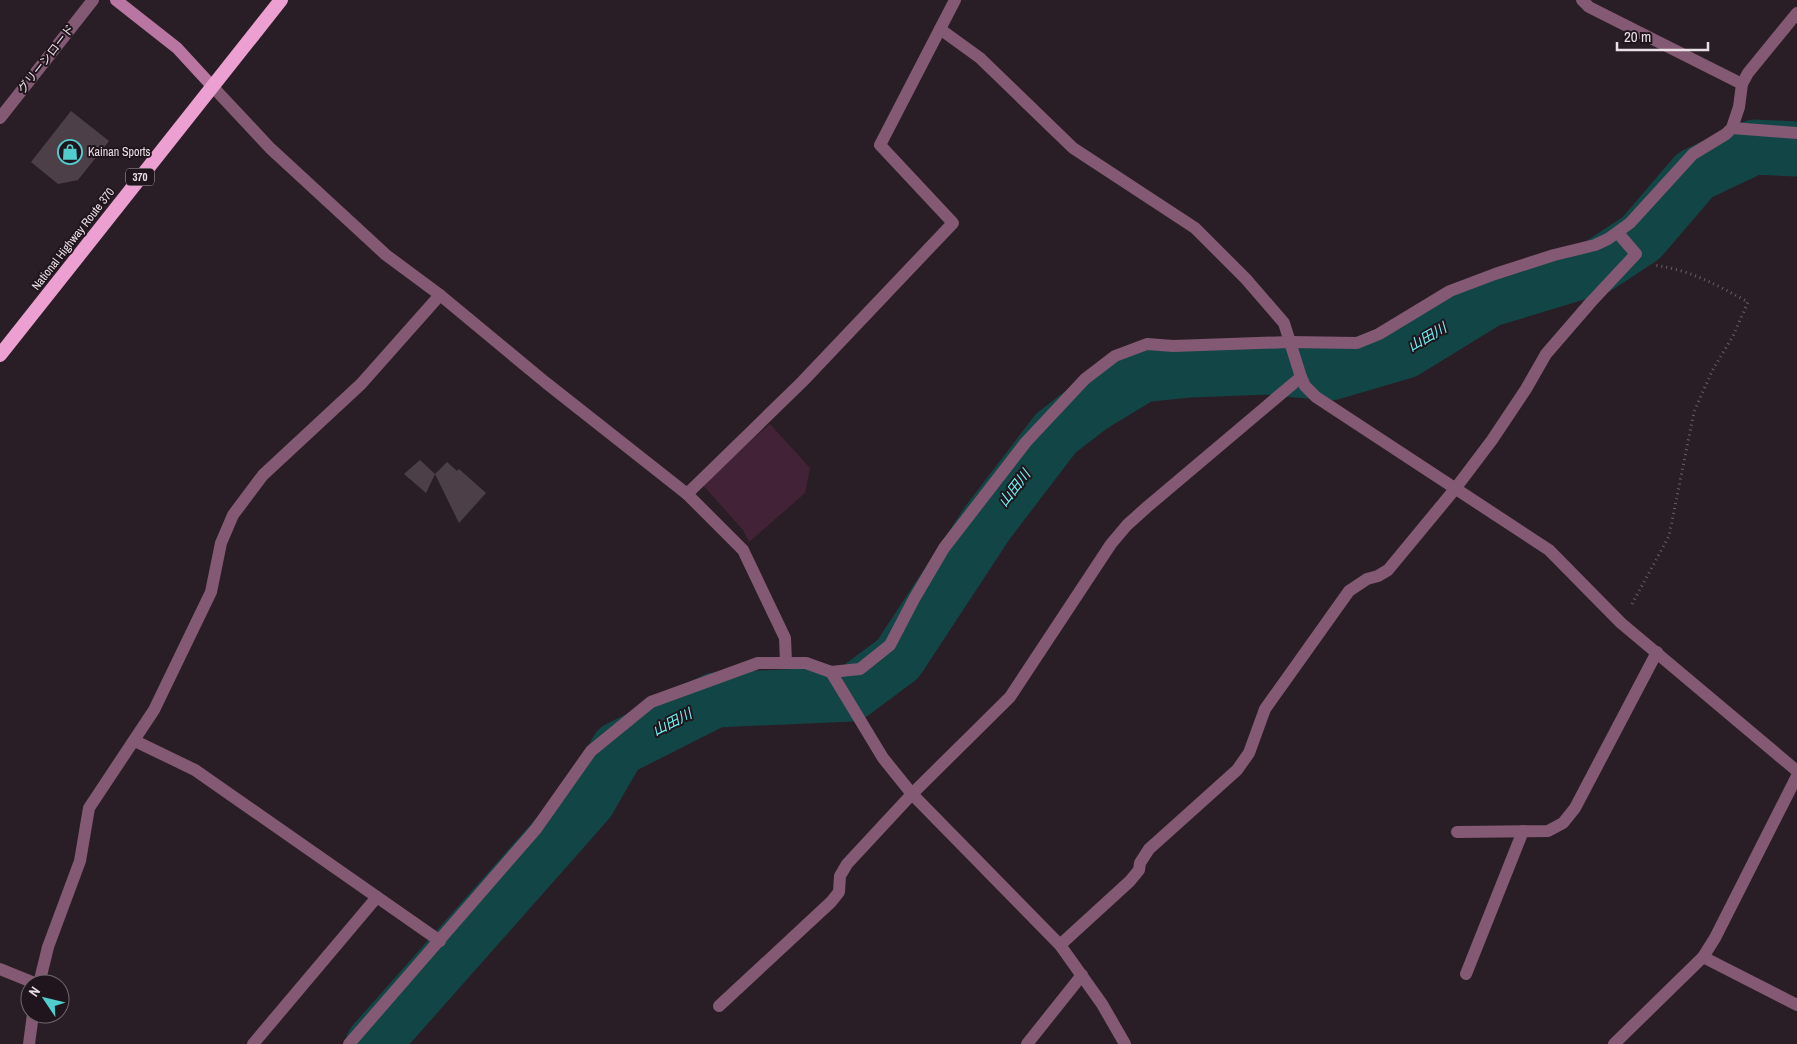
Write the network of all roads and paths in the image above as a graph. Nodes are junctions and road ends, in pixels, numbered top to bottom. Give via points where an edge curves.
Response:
1 (93, 0) edge
2 (116, 0) edge
3 (281, 0) edge
4 (955, 0) edge
5 (1582, 0) edge
6 (1797, 13) edge
7 (940, 29) junction
8 (1742, 84) junction
9 (212, 86) junction
10 (0, 118) edge
11 (1732, 128) junction
12 (1797, 133) edge
13 (1618, 233) junction
14 (1636, 254) junction
15 (440, 295) junction
16 (1290, 342) junction
17 (0, 355) edge
18 (1301, 377) junction
19 (1455, 489) junction
20 (687, 494) junction
21 (1621, 622) junction
22 (1657, 652) junction
23 (786, 662) junction
24 (831, 672) junction
25 (134, 741) junction
26 (1797, 772) edge
27 (1797, 776) edge
28 (912, 794) junction
29 (1457, 832) dead end
30 (1523, 832) junction
31 (378, 897) junction
32 (440, 941) junction
33 (1060, 945) junction
34 (1703, 957) junction
35 (0, 969) edge
36 (41, 974) edge
37 (1466, 974) dead end
38 (1082, 975) junction
39 (20, 977) edge
40 (1797, 1005) edge
41 (719, 1006) dead end
42 (32, 1024) edge
43 (29, 1044) edge
44 (253, 1044) edge
45 (349, 1044) edge
46 (1027, 1044) edge
47 (1125, 1044) edge
48 (1614, 1044) edge

1 - 10 street, グリーンロード
2 - 9 main road via 177,48
3 - 9 highway, National Highway Route 370 / 370
4 - 7 street
5 - 8 street via 1589,7
6 - 8 street
7 - 16 street via 980,58 1073,148 1195,228 1284,323
7 - 20 street via 880,146 953,223 802,382
8 - 11 street via 1740,107
9 - 15 street via 270,148 379,249
9 - 17 highway, National Highway Route 370 / 370
11 - 12 street
11 - 13 street via 1693,154
13 - 14 street
13 - 16 street via 1595,246 1554,255 1450,291 1379,334 1357,342
14 - 19 street via 1546,354 1492,440
14 - 21 path via 1652,264 1702,278 1748,302 1694,412 1668,536
15 - 20 street
15 - 25 street via 361,384 263,475 233,515 221,543 211,592 154,710
16 - 18 street
16 - 24 street via 1147,344 1115,356 1085,379 1014,457 944,548 890,645 860,669
18 - 19 street via 1316,397
18 - 28 street via 1126,525 1010,697
19 - 21 street via 1548,550
19 - 33 street via 1388,570 1349,591 1265,709 1249,753 1237,770 1149,849 1130,881
20 - 23 street via 743,550 784,638
21 - 22 street
22 - 26 street
22 - 30 street via 1575,808 1563,823 1548,831
23 - 24 street
23 - 32 street via 758,663 651,702 643,708 591,751 536,829
24 - 28 street via 884,758
25 - 31 street via 195,770
25 - 36 street via 89,808 80,861
27 - 34 street via 1716,938
28 - 33 street
28 - 41 street via 847,864 840,876 839,892 831,902
29 - 30 street
30 - 37 street
31 - 32 street
31 - 44 street
32 - 45 street
33 - 38 street
34 - 40 street
34 - 48 street
35 - 39 street
38 - 46 street
38 - 47 street
42 - 43 street

